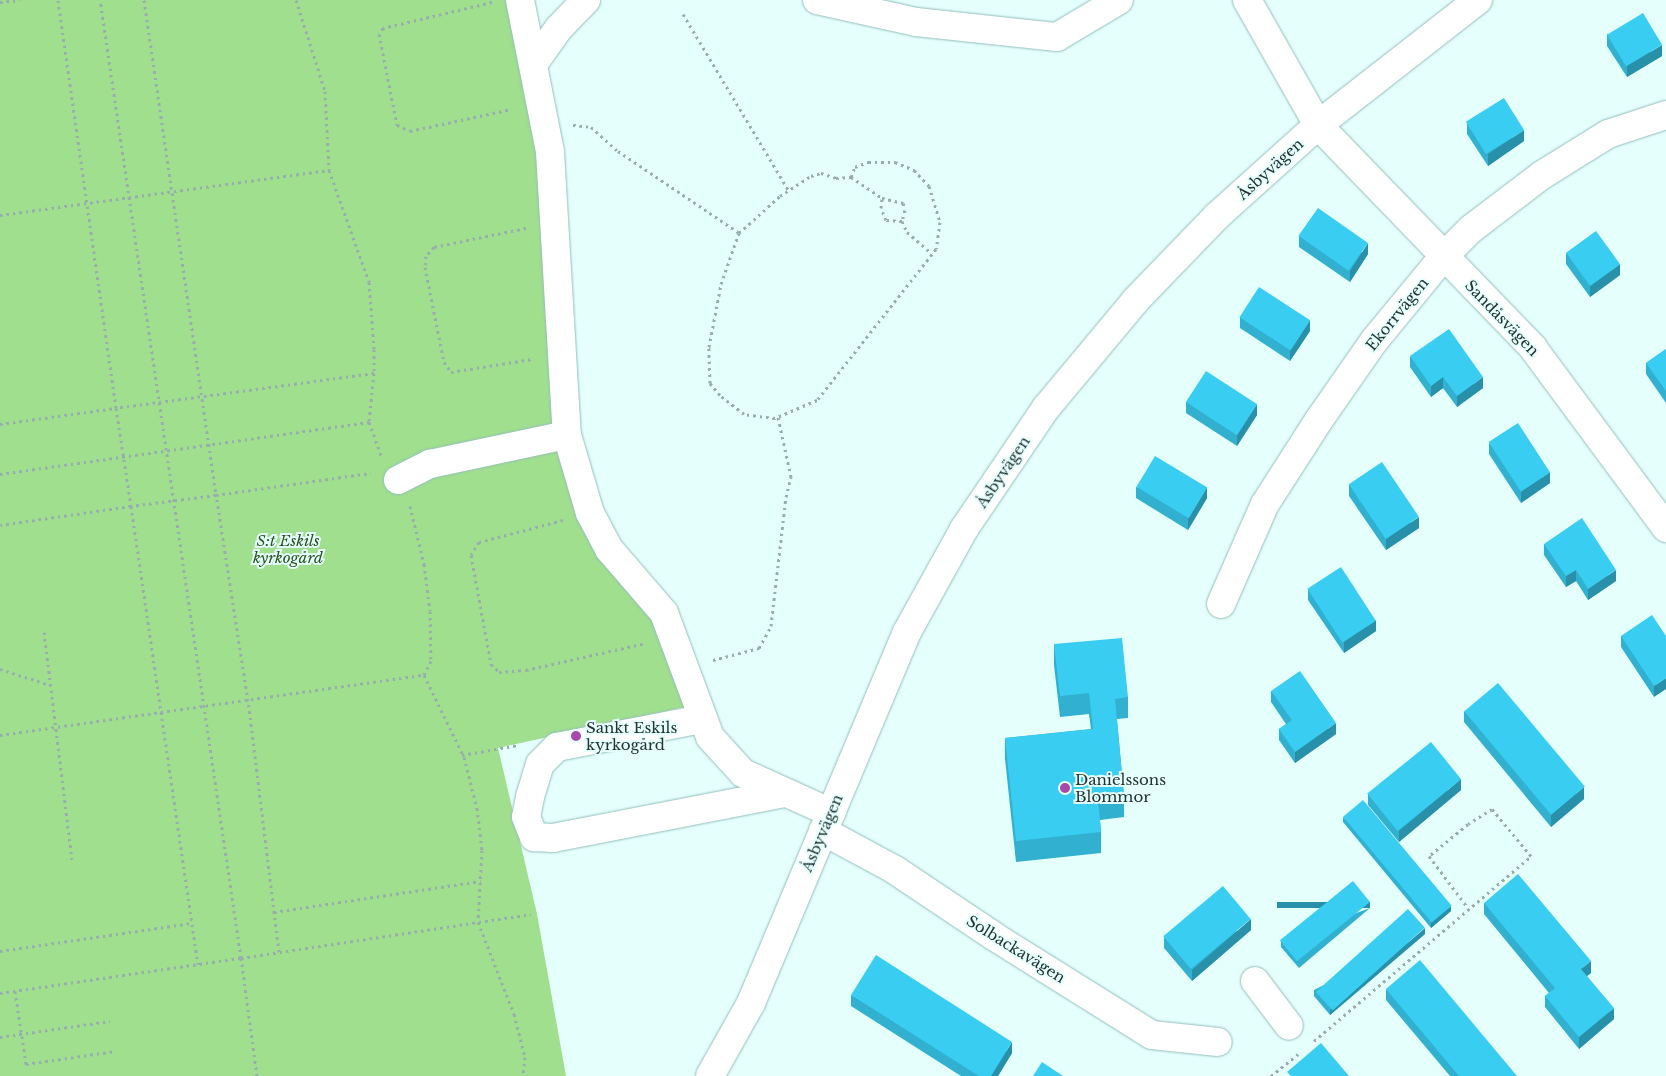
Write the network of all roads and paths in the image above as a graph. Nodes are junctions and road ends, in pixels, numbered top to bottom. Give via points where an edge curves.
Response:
1 (20, 0) edge
2 (58, 0) edge
3 (100, 0) edge
4 (144, 0) edge
5 (296, 0) edge
6 (502, 0) edge
7 (520, 0) edge
8 (586, 0) edge
9 (817, 0) edge
10 (1119, 0) edge
11 (1247, 0) edge
12 (1478, 0) edge
13 (0, 2) edge
14 (683, 14) dead end
15 (534, 64) junction
16 (543, 115) junction
17 (1666, 115) edge
18 (1318, 125) junction
19 (329, 170) junction
20 (851, 177) junction
21 (173, 191) junction
22 (788, 191) junction
23 (129, 197) junction
24 (882, 198) junction
25 (87, 203) junction
26 (0, 215) edge
27 (902, 221) junction
28 (554, 222) junction
29 (739, 233) junction
30 (932, 254) junction
31 (1443, 257) junction
32 (562, 353) junction
33 (374, 373) junction
34 (202, 396) junction
35 (160, 402) junction
36 (116, 408) junction
37 (778, 417) junction
38 (368, 422) junction
39 (0, 424) edge
40 (568, 435) junction
41 (209, 445) junction
42 (167, 451) junction
43 (124, 457) junction
44 (0, 474) edge
45 (394, 475) junction
46 (216, 495) junction
47 (175, 500) junction
48 (132, 506) junction
49 (590, 512) junction
50 (0, 525) edge
51 (1666, 528) edge
52 (1221, 604) dead end
53 (44, 632) dead end
54 (675, 637) junction
55 (686, 668) junction
56 (0, 669) edge
57 (424, 675) junction
58 (50, 685) junction
59 (248, 701) junction
60 (204, 707) junction
61 (162, 713) junction
62 (702, 719) junction
63 (56, 728) junction
64 (0, 735) edge
65 (557, 747) junction
66 (462, 755) junction
67 (785, 793) junction
68 (827, 822) junction
69 (72, 859) dead end
70 (481, 881) junction
71 (1468, 908) junction
72 (274, 912) junction
73 (531, 914) dead end
74 (478, 922) junction
75 (192, 923) junction
76 (0, 951) edge
77 (279, 952) junction
78 (241, 958) junction
79 (198, 964) junction
80 (1255, 981) dead end
81 (15, 991) junction
82 (0, 993) edge
83 (110, 1021) dead end
84 (1289, 1026) dead end
85 (22, 1034) junction
86 (0, 1037) edge
87 (1218, 1042) dead end
88 (1312, 1043) dead end
89 (1305, 1049) dead end
90 (116, 1051) dead end
91 (257, 1076) edge
92 (523, 1076) edge
93 (710, 1076) edge
94 (1271, 1076) edge

1 - 13 path
2 - 25 path
3 - 23 path
4 - 21 path
5 - 19 path via 325,91
6 - 16 path via 383,28 378,34 397,126 410,131
7 - 15 street, Solbackavägen
8 - 15 street via 559,28
9 - 10 street via 916,22 1057,37
11 - 18 street, Sandåsvägen
12 - 18 street, Åsbyvägen
14 - 22 path
15 - 16 street, Solbackavägen
16 - 28 street, Solbackavägen
16 - 29 path via 591,127 618,151
17 - 31 street, Ekorrvägen via 1608,134 1542,175 1471,229
18 - 31 street, Sandåsvägen
18 - 68 street, Åsbyvägen via 1217,216 1135,301 1046,408 964,529 907,632
19 - 21 path
19 - 33 path via 369,282 374,312
20 - 22 path via 836,178 821,173
20 - 24 path
20 - 30 path via 855,167 868,162 894,162 914,170 929,186 938,206 940,222 936,249
21 - 23 path
21 - 34 path
22 - 29 path
23 - 25 path
23 - 35 path
24 - 27 path via 880,208 886,220
24 - 27 path via 903,203
25 - 26 path
25 - 36 path
27 - 30 path via 907,232
28 - 32 street, Solbackavägen
28 - 32 path via 434,247 426,256 425,267 444,362 451,372
29 - 37 path via 721,284 709,346 710,383 744,414
30 - 37 path via 817,400
31 - 51 street, Sandåsvägen via 1533,348
31 - 52 street, Ekorrvägen via 1374,341 1265,504
32 - 40 street, Solbackavägen
33 - 34 path
33 - 38 path
34 - 35 path
34 - 41 path
35 - 36 path
35 - 42 path
36 - 39 path
36 - 43 path
37 - 55 path via 791,477 771,626 758,648
38 - 41 path
38 - 45 path
40 - 45 street via 430,464
40 - 49 street, Solbackavägen
41 - 42 path
41 - 46 path
42 - 43 path
42 - 47 path
43 - 44 path
43 - 48 path
45 - 46 path
45 - 57 path via 414,514 424,564 431,661
46 - 47 path
46 - 59 path
47 - 48 path
47 - 60 path
48 - 50 path
48 - 61 path
49 - 54 street, Solbackavägen via 609,549 658,606
49 - 54 path via 479,542 471,555 490,664 499,672 526,670
53 - 58 path
54 - 55 street, Solbackavägen
55 - 62 street, Solbackavägen
56 - 58 path
57 - 59 path
57 - 66 path
58 - 63 path
59 - 60 path
59 - 72 path
60 - 61 path
60 - 78 path
61 - 63 path
61 - 75 path
62 - 65 street
62 - 67 street, Solbackavägen via 710,737 742,773
63 - 64 path
63 - 69 path
65 - 66 path via 552,739
65 - 67 street via 540,764 530,796 526,817 534,836 553,838
66 - 70 path via 477,808 482,850
67 - 68 street, Solbackavägen
68 - 87 street, Solbackavägen via 995,937 1152,1034
68 - 93 street, Åsbyvägen via 751,1003
70 - 72 path
70 - 74 path
71 - 71 path via 1532,856 1492,809 1429,856
71 - 88 path
72 - 77 path
73 - 74 path
74 - 77 path
74 - 92 path via 517,1023 525,1057
75 - 76 path
75 - 79 path
77 - 78 path
78 - 79 path
78 - 91 path
79 - 81 path
80 - 84 street
81 - 82 path
81 - 85 path
83 - 85 path
85 - 86 path
85 - 90 path via 26,1064
89 - 94 path

